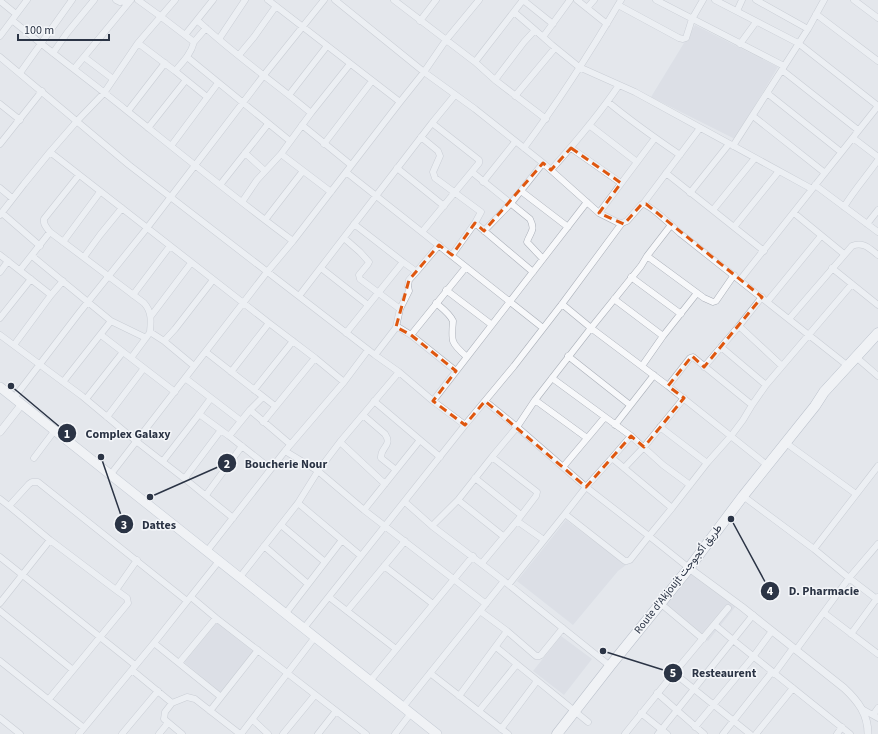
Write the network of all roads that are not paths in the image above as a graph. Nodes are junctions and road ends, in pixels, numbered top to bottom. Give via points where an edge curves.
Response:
1 (27, 0) edge
2 (72, 0) edge
3 (94, 0) edge
4 (116, 0) edge
5 (130, 0) edge
6 (138, 0) edge
7 (175, 0) edge
8 (213, 0) edge
9 (245, 0) edge
10 (268, 0) edge
11 (324, 0) edge
12 (335, 0) edge
13 (436, 0) edge
14 (479, 0) edge
15 (523, 0) edge
16 (570, 0) edge
17 (577, 0) edge
18 (594, 0) edge
19 (656, 0) edge
20 (703, 0) edge
21 (715, 0) edge
22 (742, 0) edge
23 (756, 0) edge
24 (824, 0) edge
25 (854, 0) edge
26 (0, 1) edge
27 (396, 1) edge
28 (620, 3) edge
29 (276, 6) junction
30 (587, 8) junction
31 (737, 11) junction
32 (514, 12) junction
33 (16, 14) junction
34 (816, 14) junction
35 (160, 16) junction
36 (878, 18) edge
37 (692, 19) junction
38 (12, 20) junction
39 (197, 20) junction
40 (420, 21) junction
41 (756, 22) junction
42 (553, 24) junction
43 (607, 24) junction
44 (303, 27) junction
45 (206, 28) junction
46 (808, 29) junction
47 (535, 30) junction
48 (185, 35) junction
49 (0, 36) edge
50 (543, 37) junction
51 (219, 39) junction
52 (446, 40) junction
53 (194, 42) junction
54 (40, 43) junction
55 (138, 43) junction
56 (798, 43) junction
57 (740, 44) junction
58 (327, 46) junction
59 (555, 48) junction
60 (53, 53) junction
61 (239, 56) junction
62 (0, 57) edge
63 (84, 57) junction
64 (187, 57) junction
65 (878, 61) edge
66 (475, 62) junction
67 (165, 63) junction
68 (350, 64) junction
69 (579, 67) junction
70 (783, 68) junction
71 (74, 69) junction
72 (175, 71) junction
73 (424, 72) junction
74 (20, 73) junction
75 (264, 75) junction
76 (113, 79) junction
77 (186, 80) junction
78 (495, 80) junction
79 (372, 81) junction
80 (218, 83) junction
81 (620, 85) junction
82 (42, 91) junction
83 (104, 93) junction
84 (767, 93) junction
85 (289, 95) junction
86 (455, 95) junction
87 (515, 96) junction
88 (207, 97) junction
89 (400, 102) junction
90 (608, 102) junction
91 (242, 103) junction
92 (0, 104) edge
93 (878, 106) edge
94 (128, 111) junction
95 (311, 113) junction
96 (753, 116) junction
97 (546, 119) junction
98 (20, 120) junction
99 (77, 121) junction
100 (432, 123) junction
101 (268, 124) junction
102 (302, 125) junction
103 (589, 125) junction
104 (148, 128) junction
105 (700, 128) junction
106 (858, 130) junction
107 (421, 137) junction
108 (655, 138) junction
109 (853, 138) junction
110 (1, 140) edge
111 (290, 141) junction
112 (515, 142) junction
113 (324, 144) junction
114 (731, 145) junction
115 (171, 146) junction
116 (524, 148) junction
117 (572, 148) junction
118 (50, 152) junction
119 (841, 152) junction
120 (245, 153) junction
121 (281, 154) junction
122 (680, 155) junction
123 (878, 157) edge
124 (755, 158) junction
125 (878, 160) edge
126 (637, 162) junction
127 (543, 164) junction
128 (195, 165) junction
129 (351, 165) junction
130 (397, 168) junction
131 (551, 170) junction
132 (265, 171) junction
133 (303, 171) junction
134 (779, 171) junction
135 (346, 172) junction
136 (472, 172) junction
137 (666, 173) junction
138 (825, 173) junction
139 (79, 175) junction
140 (483, 182) junction
141 (621, 183) junction
142 (220, 185) junction
143 (814, 187) junction
144 (0, 188) edge
145 (521, 191) junction
146 (100, 192) junction
147 (331, 192) junction
148 (455, 192) junction
149 (690, 193) junction
150 (376, 196) junction
151 (169, 197) junction
152 (12, 198) junction
153 (242, 202) junction
154 (587, 202) junction
155 (510, 204) junction
156 (643, 204) junction
157 (444, 206) junction
158 (844, 207) junction
159 (122, 208) junction
160 (713, 210) junction
161 (878, 210) edge
162 (599, 212) junction
163 (794, 213) junction
164 (1, 214) edge
165 (265, 220) junction
166 (475, 223) junction
167 (622, 223) junction
168 (354, 224) junction
169 (867, 224) junction
170 (671, 225) junction
171 (734, 227) junction
172 (147, 228) junction
173 (568, 228) junction
174 (484, 231) junction
175 (50, 232) junction
176 (422, 232) junction
177 (878, 232) edge
178 (821, 236) junction
179 (344, 238) junction
180 (293, 241) junction
181 (63, 242) junction
182 (438, 244) junction
183 (40, 246) junction
184 (170, 246) junction
185 (764, 251) junction
186 (844, 254) junction
187 (878, 254) edge
188 (0, 255) edge
189 (452, 255) junction
190 (32, 256) junction
191 (647, 256) junction
192 (84, 257) junction
193 (544, 258) junction
194 (8, 261) junction
195 (403, 262) junction
196 (191, 263) junction
197 (466, 267) junction
198 (321, 268) junction
199 (832, 268) junction
200 (20, 270) junction
201 (417, 271) junction
202 (0, 272) edge
203 (267, 272) junction
204 (533, 272) junction
205 (734, 275) junction
206 (108, 276) junction
207 (631, 277) junction
208 (31, 279) junction
209 (213, 280) junction
210 (740, 280) junction
211 (63, 281) junction
212 (852, 284) junction
213 (446, 290) junction
214 (378, 293) junction
215 (697, 293) junction
216 (51, 295) junction
217 (134, 295) junction
218 (298, 296) junction
219 (762, 297) junction
220 (614, 300) junction
221 (88, 302) junction
222 (510, 302) junction
223 (768, 302) junction
224 (243, 303) junction
225 (436, 303) junction
226 (562, 304) junction
227 (878, 304) edge
228 (368, 305) junction
229 (400, 309) junction
230 (681, 314) junction
231 (151, 316) junction
232 (0, 318) edge
233 (789, 318) junction
234 (111, 321) junction
235 (269, 323) junction
236 (492, 325) junction
237 (739, 326) junction
238 (396, 328) junction
239 (543, 328) junction
240 (590, 328) junction
241 (150, 332) junction
242 (346, 333) junction
243 (878, 333) edge
244 (0, 335) edge
245 (100, 335) junction
246 (411, 335) junction
247 (808, 335) junction
248 (664, 336) junction
249 (146, 338) junction
250 (164, 341) junction
251 (293, 341) junction
252 (14, 345) junction
253 (721, 347) junction
254 (368, 350) junction
255 (123, 352) junction
256 (206, 352) junction
257 (375, 355) junction
258 (568, 356) junction
259 (467, 357) junction
260 (856, 357) junction
261 (131, 358) junction
262 (315, 358) junction
263 (39, 365) junction
264 (194, 366) junction
265 (642, 366) junction
266 (782, 366) junction
267 (848, 366) junction
268 (704, 367) junction
269 (144, 368) junction
270 (456, 371) junction
271 (231, 372) junction
272 (399, 372) junction
273 (654, 375) junction
274 (878, 376) edge
275 (185, 378) junction
276 (552, 378) junction
277 (63, 382) junction
278 (344, 382) junction
279 (766, 385) junction
280 (668, 386) junction
281 (0, 387) edge
282 (254, 390) junction
283 (175, 392) junction
284 (262, 397) junction
285 (14, 398) junction
286 (211, 398) junction
287 (684, 398) junction
288 (86, 399) junction
289 (535, 400) junction
290 (374, 401) junction
291 (433, 401) junction
292 (485, 401) junction
293 (22, 404) junction
294 (630, 405) junction
295 (752, 405) junction
296 (276, 406) junction
297 (250, 410) junction
298 (199, 414) junction
299 (362, 416) junction
300 (107, 417) junction
301 (605, 417) junction
302 (241, 421) junction
303 (264, 422) junction
304 (466, 425) junction
305 (615, 425) junction
306 (517, 427) junction
307 (660, 427) junction
308 (55, 430) junction
309 (221, 430) junction
310 (0, 432) edge
311 (229, 436) junction
312 (631, 436) junction
313 (731, 436) junction
314 (587, 438) junction
315 (420, 440) junction
316 (136, 441) junction
317 (340, 442) junction
318 (786, 443) junction
319 (290, 444) junction
320 (242, 446) junction
321 (644, 447) junction
322 (285, 451) junction
323 (440, 457) junction
324 (492, 457) junction
325 (34, 458) dead end
326 (612, 458) junction
327 (163, 461) junction
328 (707, 463) junction
329 (767, 465) junction
330 (878, 466) edge
331 (563, 467) junction
332 (624, 468) junction
333 (270, 469) junction
334 (396, 470) junction
335 (318, 471) junction
336 (111, 474) junction
337 (185, 478) junction
338 (475, 478) junction
339 (385, 484) junction
340 (690, 485) junction
341 (586, 487) junction
342 (856, 494) junction
343 (206, 495) junction
344 (743, 496) junction
345 (0, 499) edge
346 (458, 500) junction
347 (405, 502) junction
348 (298, 503) junction
349 (9, 506) junction
350 (672, 508) junction
351 (364, 510) junction
352 (565, 514) junction
353 (522, 515) junction
354 (233, 518) junction
355 (517, 521) junction
356 (280, 525) junction
357 (385, 526) junction
358 (432, 526) junction
359 (503, 536) junction
360 (649, 536) junction
361 (50, 540) junction
362 (342, 540) junction
363 (544, 540) junction
364 (405, 542) junction
365 (878, 544) edge
366 (264, 546) junction
367 (814, 549) junction
368 (207, 551) junction
369 (361, 556) junction
370 (473, 556) junction
371 (0, 557) edge
372 (137, 560) junction
373 (219, 561) junction
374 (325, 562) junction
375 (482, 563) junction
376 (384, 566) junction
377 (689, 568) junction
378 (22, 575) junction
379 (240, 577) junction
380 (849, 578) junction
381 (454, 579) junction
382 (507, 582) junction
383 (308, 584) junction
384 (116, 590) junction
385 (329, 597) junction
386 (877, 598) edge
387 (189, 599) junction
388 (0, 603) edge
389 (660, 603) junction
390 (433, 604) junction
391 (486, 604) junction
392 (728, 608) dead end
393 (0, 611) edge
394 (348, 611) junction
395 (480, 611) junction
396 (286, 613) junction
397 (824, 613) junction
398 (753, 615) junction
399 (216, 618) junction
400 (715, 625) junction
401 (304, 628) junction
402 (563, 628) junction
403 (772, 630) junction
404 (507, 631) junction
405 (851, 634) junction
406 (100, 637) junction
407 (315, 637) junction
408 (703, 638) junction
409 (733, 640) junction
410 (154, 643) junction
411 (496, 647) junction
412 (396, 649) junction
413 (794, 649) junction
414 (258, 650) junction
415 (878, 654) edge
416 (754, 657) junction
417 (0, 661) edge
418 (179, 663) junction
419 (517, 664) junction
420 (610, 666) junction
421 (134, 668) junction
422 (73, 670) junction
423 (288, 673) junction
424 (430, 673) junction
425 (674, 673) junction
426 (773, 673) junction
427 (370, 681) junction
428 (537, 681) junction
429 (793, 688) junction
430 (694, 689) junction
431 (158, 691) junction
432 (657, 693) junction
433 (315, 695) junction
434 (458, 696) junction
435 (221, 697) junction
436 (49, 699) junction
437 (172, 703) junction
438 (713, 704) junction
439 (403, 707) junction
440 (878, 708) edge
441 (862, 709) junction
442 (210, 711) junction
443 (336, 711) junction
444 (479, 711) junction
445 (676, 711) junction
446 (574, 712) junction
447 (411, 713) junction
448 (641, 713) junction
449 (875, 717) edge
450 (0, 718) edge
451 (253, 720) junction
452 (733, 720) junction
453 (588, 722) dead end
454 (168, 723) junction
455 (695, 727) junction
456 (842, 727) junction
457 (358, 728) junction
458 (501, 729) junction
459 (82, 732) edge
460 (660, 732) edge
461 (20, 734) edge
462 (122, 734) edge
463 (159, 734) edge
464 (182, 734) edge
465 (240, 734) edge
466 (268, 734) edge
467 (284, 734) edge
468 (318, 734) edge
469 (353, 734) edge
470 (366, 734) edge
471 (395, 734) edge
472 (437, 734) edge
473 (508, 734) edge
474 (556, 734) edge
475 (625, 734) edge
476 (667, 734) edge
477 (704, 734) edge
478 (724, 734) edge
479 (750, 734) edge
480 (756, 734) edge
481 (837, 734) edge
482 (850, 734) edge
483 (868, 734) edge

1 - 33 street
2 - 54 street
3 - 60 street
4 - 5 street
5 - 63 street
6 - 35 street
7 - 35 street
8 - 39 street
9 - 51 street
10 - 29 street
11 - 44 street
12 - 73 street
13 - 40 street
14 - 52 street
15 - 32 street
15 - 42 street
16 - 42 street
17 - 30 street
18 - 30 street
19 - 37 street
20 - 37 street
21 - 31 street
22 - 31 street
23 - 46 street
24 - 34 street
25 - 36 street
26 - 33 street
27 - 40 street
28 - 37 street via 683,39 686,38
28 - 43 street
29 - 44 street
29 - 61 street
30 - 43 street
31 - 41 street
32 - 47 street
32 - 66 street
33 - 38 street
34 - 46 street
34 - 65 street
35 - 48 street
35 - 55 street
37 - 57 street
38 - 49 street
38 - 54 street
39 - 45 street
39 - 48 street
40 - 52 street
41 - 56 street
41 - 57 street
42 - 50 street
43 - 69 street
44 - 58 street
44 - 75 street
45 - 51 street
45 - 53 street
46 - 56 street
47 - 50 street
47 - 78 street
48 - 53 street
50 - 59 street
51 - 61 street
52 - 66 street
52 - 73 street
53 - 64 street
54 - 60 street
54 - 74 street
55 - 67 street
55 - 76 street
56 - 70 street
56 - 93 street
57 - 70 street
58 - 68 street
58 - 85 street
59 - 69 street
59 - 87 street
60 - 71 street
61 - 75 street
62 - 74 street
63 - 71 street
63 - 76 street
64 - 72 street
64 - 80 street
66 - 78 street
67 - 72 street
67 - 94 street
68 - 79 street
68 - 95 street
69 - 81 street
69 - 97 street
70 - 84 street
70 - 106 street
71 - 83 street
72 - 77 street
73 - 86 street
73 - 89 street
74 - 82 street
75 - 85 street
75 - 91 street
76 - 83 street
77 - 88 street
77 - 104 street
78 - 87 street
79 - 89 street
79 - 113 street
80 - 88 street
80 - 91 street
81 - 90 street
81 - 105 street
82 - 98 street
82 - 99 street
83 - 94 street
83 - 99 street
84 - 96 street
84 - 119 street
85 - 95 street
86 - 100 street
86 - 112 street
87 - 97 street
88 - 115 street
89 - 129 street
90 - 103 street
90 - 108 street
91 - 101 street
91 - 128 street
92 - 98 street
93 - 106 street
94 - 104 street
95 - 102 street
96 - 114 street
96 - 138 street
97 - 116 street
98 - 110 street
99 - 118 street
99 - 151 street
100 - 107 street
100 - 136 street via 478,160 479,163
101 - 111 street
101 - 120 street
102 - 111 street
102 - 113 street
103 - 117 street
103 - 126 street
104 - 115 street
105 - 114 street
105 - 122 street
106 - 109 street
107 - 130 street
107 - 148 street via 438,151 440,156 433,172 434,176
108 - 122 street
108 - 126 street
109 - 119 street
109 - 123 street
111 - 121 street
112 - 116 street
112 - 140 street
113 - 129 street
114 - 124 street
114 - 149 street
115 - 128 street
116 - 127 street
117 - 131 street
117 - 141 street
118 - 139 street
118 - 152 street
119 - 138 street
120 - 132 street
120 - 142 street
121 - 132 street
121 - 133 street
122 - 137 street
124 - 134 street
124 - 160 street
125 - 158 street
126 - 141 street
127 - 131 street
127 - 145 street
128 - 142 street
128 - 151 street
129 - 135 street
130 - 150 street
130 - 157 street
131 - 154 street
132 - 153 street
133 - 147 street
133 - 165 street
134 - 143 street
134 - 171 street
135 - 147 street
135 - 150 street
136 - 140 street
136 - 148 street
137 - 149 street
137 - 156 street
138 - 143 street
139 - 146 street
139 - 175 street via 44,219 45,226
140 - 155 street
141 - 162 street
142 - 153 street
143 - 158 street
143 - 163 street
144 - 152 street
145 - 155 street
145 - 173 street
146 - 159 street
146 - 181 street
147 - 180 street
148 - 157 street
148 - 166 street via 480,212
149 - 160 street
150 - 168 street
150 - 176 street
151 - 172 street
151 - 203 street
152 - 164 street
153 - 165 street
154 - 162 street
154 - 173 street
155 - 174 street
155 - 193 street via 532,222 533,231 526,242
156 - 167 street
156 - 170 street
157 - 176 street
158 - 169 street
159 - 172 street
159 - 192 street
160 - 171 street
161 - 169 street
162 - 167 street
163 - 178 street
163 - 185 street
164 - 183 street
165 - 180 street
166 - 174 street
166 - 189 street
167 - 226 street
168 - 179 street
168 - 195 street
169 - 177 street
170 - 191 street
170 - 205 street
171 - 185 street
172 - 184 street
172 - 206 street
173 - 193 street
174 - 204 street
175 - 181 street
175 - 183 street
176 - 182 street
178 - 186 street
178 - 223 street
179 - 198 street
179 - 214 street via 368,260 369,263 359,278
180 - 203 street
181 - 192 street
182 - 189 street
182 - 201 street
183 - 190 street
184 - 196 street
184 - 217 street
185 - 210 street
186 - 187 street via 858,244 867,246
186 - 199 street
188 - 194 street
189 - 197 street
190 - 200 street
190 - 211 street
191 - 207 street
191 - 215 street
192 - 206 street
193 - 204 street
194 - 200 street
194 - 202 street
195 - 201 street
195 - 214 street
196 - 209 street
196 - 231 street
197 - 213 street
197 - 222 street
198 - 218 street
198 - 228 street
199 - 212 street
199 - 233 street
200 - 208 street
201 - 229 street via 409,280 409,291
203 - 218 street
203 - 224 street
204 - 222 street
205 - 210 street
205 - 215 street via 714,302
206 - 217 street
206 - 221 street
207 - 220 street
207 - 230 street
208 - 216 street
208 - 232 street
209 - 224 street
209 - 250 street
210 - 219 street
211 - 216 street
211 - 221 street
212 - 227 street
212 - 247 street
213 - 225 street
213 - 236 street
214 - 228 street
214 - 229 street
215 - 230 street
216 - 252 street
217 - 231 street via 146,304
218 - 242 street
219 - 223 street
219 - 237 street
220 - 240 street
220 - 248 street
221 - 234 street
221 - 263 street
222 - 236 street
222 - 239 street
223 - 233 street
224 - 235 street
224 - 256 street
225 - 246 street
225 - 259 street via 453,319 451,336 454,344
226 - 239 street
226 - 240 street
228 - 242 street
229 - 238 street
230 - 248 street
231 - 241 street
233 - 247 street
234 - 245 street
234 - 249 street
235 - 251 street
235 - 271 street
236 - 259 street
237 - 253 street
237 - 266 street
238 - 246 street via 400,327
238 - 257 street
239 - 292 street
240 - 258 street
240 - 265 street
241 - 249 street
241 - 250 street
242 - 254 street
243 - 260 highway, Route d'Akjoujt طريق أكجوجت
244 - 252 street
245 - 255 street
245 - 277 street
246 - 270 street
247 - 266 street
247 - 267 street
248 - 265 street
249 - 261 street
250 - 264 street
251 - 262 street
251 - 282 street
252 - 263 street
253 - 268 street
253 - 279 street
254 - 257 street
254 - 278 street
255 - 261 street
255 - 288 street
256 - 264 street
256 - 271 street
257 - 272 street
258 - 276 street
258 - 294 street
259 - 270 street
260 - 267 highway, Route d'Akjoujt طريق أكجوجت
260 - 274 street
261 - 269 street
262 - 278 street
262 - 296 street
263 - 277 street
263 - 285 street
264 - 275 street
265 - 273 street
266 - 279 street
267 - 318 highway, Route d'Akjoujt طريق أكجوجت via 824,392
268 - 280 street via 694,358 690,358
268 - 295 street
269 - 283 street
269 - 300 street
270 - 291 street
271 - 282 street
272 - 290 street
272 - 291 street
273 - 280 street
273 - 294 street
275 - 283 street
275 - 286 street
276 - 289 street
276 - 301 street
277 - 288 street
278 - 319 street
279 - 295 street
280 - 287 street
281 - 285 main road
282 - 284 street
283 - 316 street
284 - 296 street
284 - 297 street
285 - 293 main road
286 - 298 street
286 - 302 street
287 - 307 street
287 - 313 street
288 - 300 street
289 - 306 street
289 - 314 street
290 - 299 street
290 - 315 street
291 - 304 street
292 - 304 street
292 - 306 street
293 - 308 main road
293 - 310 street
294 - 305 street
295 - 313 street
296 - 303 street
297 - 302 street
297 - 303 street
298 - 309 street
298 - 327 street
299 - 317 street
299 - 334 street via 387,436 388,443 381,458
300 - 316 street
301 - 305 street
301 - 314 street
302 - 311 street
303 - 319 street
304 - 323 street
305 - 312 street
306 - 324 street
306 - 331 street
307 - 321 street
307 - 328 street
308 - 325 street
308 - 336 main road
309 - 311 street
309 - 337 street
311 - 320 street
312 - 321 street
312 - 326 street
313 - 328 street
313 - 329 street
314 - 331 street
315 - 323 street
315 - 334 street
316 - 327 street
316 - 336 street
317 - 335 street
317 - 339 street
318 - 329 highway, Route d'Akjoujt طريق أكجوجت
318 - 342 street
319 - 322 street
320 - 333 street
320 - 343 street
321 - 332 street
321 - 340 street
322 - 333 street
322 - 335 street
323 - 347 street
324 - 338 street
324 - 353 street via 537,492
326 - 332 street
326 - 341 street
327 - 337 street
328 - 340 street
329 - 344 highway, Route d'Akjoujt طريق أكجوجت
330 - 342 street
331 - 341 street
332 - 350 street
333 - 354 street
334 - 339 street
335 - 348 street
335 - 351 street
336 - 368 main road
337 - 343 street
338 - 346 street
338 - 353 street
339 - 351 street
340 - 350 street
341 - 352 street
341 - 360 street
342 - 367 street
343 - 354 street
344 - 367 street
344 - 377 highway, Route d'Akjoujt طريق أكجوجت
345 - 349 street
346 - 358 street
346 - 359 street
347 - 357 street
347 - 358 street
348 - 356 street
348 - 362 street
349 - 361 street
349 - 372 street via 28,484 38,482
350 - 360 street
351 - 357 street
352 - 360 street via 625,561 630,560
352 - 363 street
353 - 355 street
354 - 368 street
355 - 359 street
355 - 363 street
356 - 366 street
356 - 374 street
357 - 364 street
357 - 369 street
358 - 370 street
359 - 375 street
360 - 377 street
361 - 378 street
361 - 384 street
362 - 369 street
362 - 374 street
363 - 382 street
364 - 376 street
364 - 381 street
365 - 380 street
366 - 379 street
366 - 383 street
367 - 380 street
368 - 373 main road
369 - 385 street
370 - 375 street
370 - 381 street
371 - 378 street
372 - 384 street
372 - 387 street
373 - 379 main road
373 - 387 street
374 - 383 street
375 - 382 street
376 - 390 street
376 - 394 street
377 - 389 highway, Route d'Akjoujt طريق أكجوجت
377 - 398 street
378 - 388 street
378 - 406 street
379 - 396 main road
380 - 386 street
380 - 397 street
381 - 390 street
381 - 391 street
382 - 391 street
382 - 402 street
383 - 396 street
384 - 406 street via 127,598 128,603
385 - 394 street
385 - 401 street
386 - 405 street
387 - 399 street
387 - 410 street
389 - 408 street
389 - 420 highway, Route d'Akjoujt طريق أكجوجت
390 - 412 street
391 - 395 street
392 - 400 street
393 - 422 street
394 - 412 street
395 - 404 street
395 - 424 street
396 - 401 main road
397 - 405 street
397 - 413 street
398 - 403 street
398 - 409 street
399 - 414 street
399 - 418 street
400 - 408 street
400 - 409 street
401 - 407 main road
402 - 404 street via 539,656
402 - 420 street
403 - 413 street
403 - 416 street
404 - 411 street
405 - 415 street
406 - 421 street
406 - 422 street
407 - 423 street
407 - 427 main road
408 - 425 street
409 - 416 street
409 - 430 street
410 - 418 street
410 - 421 street
411 - 419 street
411 - 434 street
412 - 427 street
413 - 426 street
413 - 441 street via 844,688
414 - 423 street
414 - 435 street
416 - 426 street
416 - 438 street
417 - 436 street
418 - 435 street
419 - 428 street
419 - 444 street
420 - 446 highway, Route d'Akjoujt طريق أكجوجت
421 - 431 street
421 - 459 street
422 - 436 street
423 - 433 street
423 - 451 street
424 - 434 street
424 - 439 street
425 - 430 street
425 - 432 street
426 - 429 street
426 - 452 street
427 - 439 main road
428 - 446 street
428 - 458 street
429 - 456 street
429 - 480 street
430 - 438 street
430 - 445 street
431 - 437 street
431 - 462 street
432 - 445 street
432 - 448 street
433 - 443 street
433 - 467 street
434 - 444 street
435 - 442 street
436 - 459 street
437 - 442 street via 187,697 195,699
437 - 454 street via 164,712 164,719
438 - 452 street
438 - 455 street
439 - 447 main road
440 - 449 street
441 - 449 street
441 - 483 street via 868,723
442 - 465 street
443 - 457 street
443 - 468 street
444 - 458 street
445 - 455 street
445 - 460 street
446 - 453 street
446 - 474 highway, Route d'Akjoujt طريق أكجوجت
447 - 471 street
447 - 472 main road
448 - 460 street
448 - 475 street
450 - 461 street
451 - 465 street
451 - 466 street
452 - 478 street
452 - 479 street
454 - 463 street
454 - 464 street
455 - 477 street
456 - 481 street
456 - 482 street
457 - 469 street
457 - 470 street
458 - 473 street
460 - 476 street

